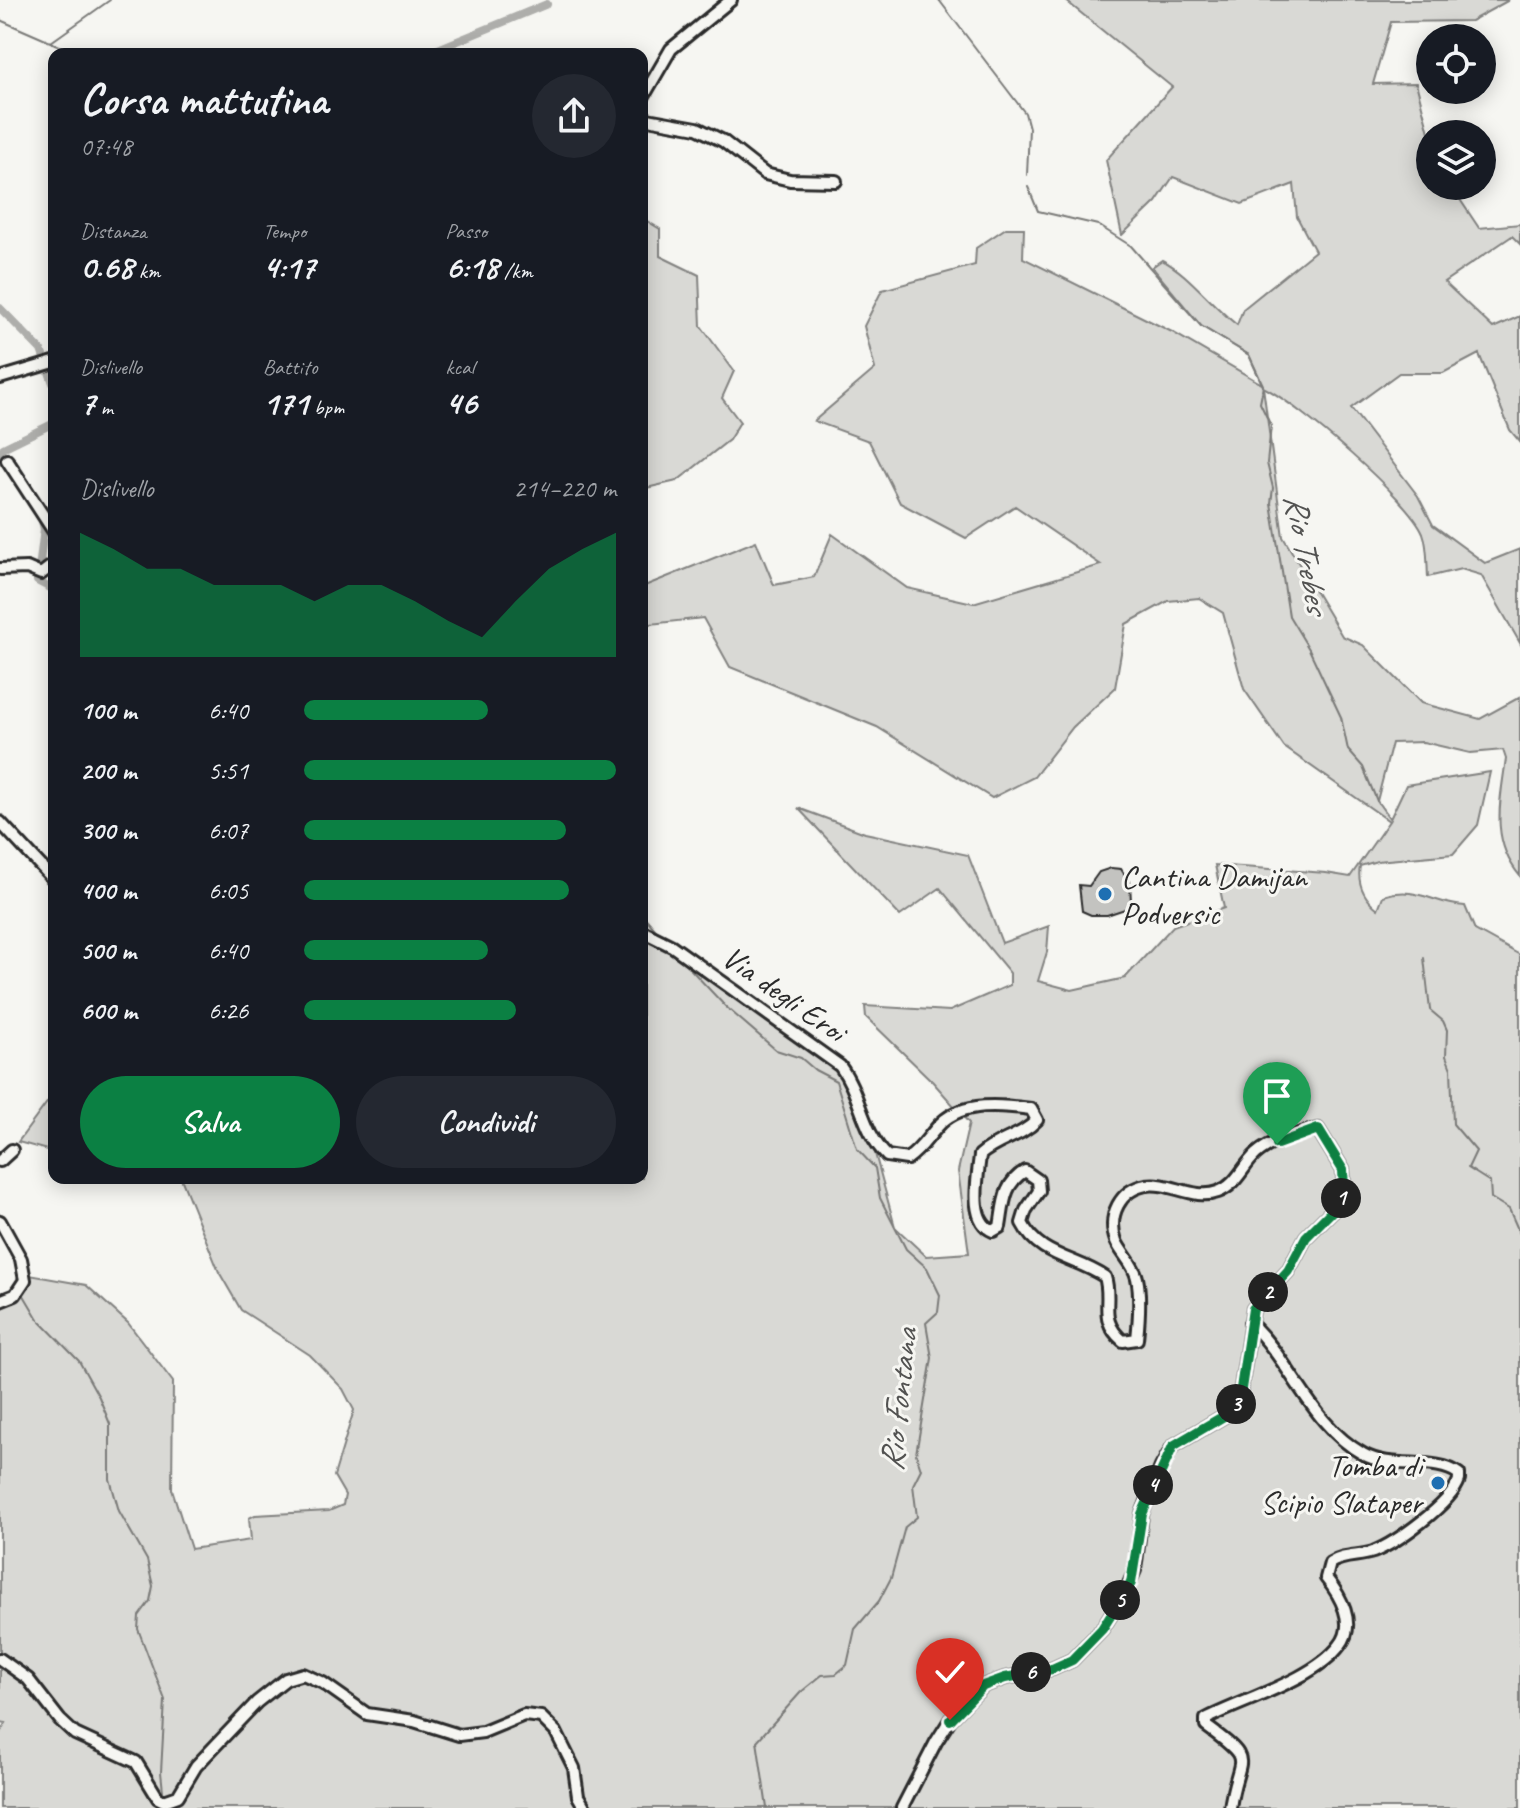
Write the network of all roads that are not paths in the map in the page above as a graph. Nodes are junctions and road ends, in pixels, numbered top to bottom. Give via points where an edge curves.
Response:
1 (731, 0) edge
2 (648, 89) edge
3 (648, 119) edge
4 (836, 181) dead end
5 (48, 363) edge
6 (0, 378) edge
7 (7, 460) dead end
8 (48, 523) edge
9 (0, 569) edge
10 (48, 569) edge
11 (0, 822) edge
12 (48, 874) edge
13 (648, 934) edge
14 (12, 1150) dead end
15 (0, 1161) edge
16 (0, 1221) edge
17 (0, 1301) edge
18 (1250, 1323) junction
19 (0, 1659) edge
20 (585, 1808) edge
21 (902, 1808) edge
22 (1230, 1808) edge

1 - 2 street via 671,49
3 - 4 street via 697,128 765,174
5 - 6 street
7 - 8 street
9 - 10 street via 27,568 41,574
11 - 12 street
13 - 18 street, Via degli Eroi via 840,1066 850,1078 870,1135 887,1156 907,1159 959,1111 999,1105 1031,1109 1037,1120 1027,1131 995,1142 980,1155 979,1220 993,1231 1000,1227 1006,1190 1014,1178 1025,1171 1038,1180 1039,1191 1022,1223 1029,1238 1105,1277 1105,1311 1123,1341 1137,1339 1139,1325 1137,1276 1114,1229 1120,1201 1132,1189 1150,1185 1215,1193 1231,1186 1257,1154 1318,1129 1343,1170 1344,1189 1338,1205 1306,1237 1288,1271 1253,1309
14 - 15 street
16 - 17 street via 21,1259 25,1280 15,1295
18 - 21 street via 1239,1402 1173,1446 1142,1514 1131,1583 1102,1629 1072,1660 983,1686 950,1720
18 - 22 street via 1338,1436 1383,1464 1445,1467 1459,1474 1459,1480 1442,1503 1394,1541 1330,1563 1326,1578 1338,1593 1347,1625 1340,1646 1254,1700 1206,1719 1206,1726 1237,1749 1242,1762
19 - 20 street via 28,1679 75,1734 136,1762 164,1801 178,1796 196,1766 257,1702 286,1679 303,1674 367,1714 459,1735 483,1732 524,1715 541,1717 556,1732 574,1768

